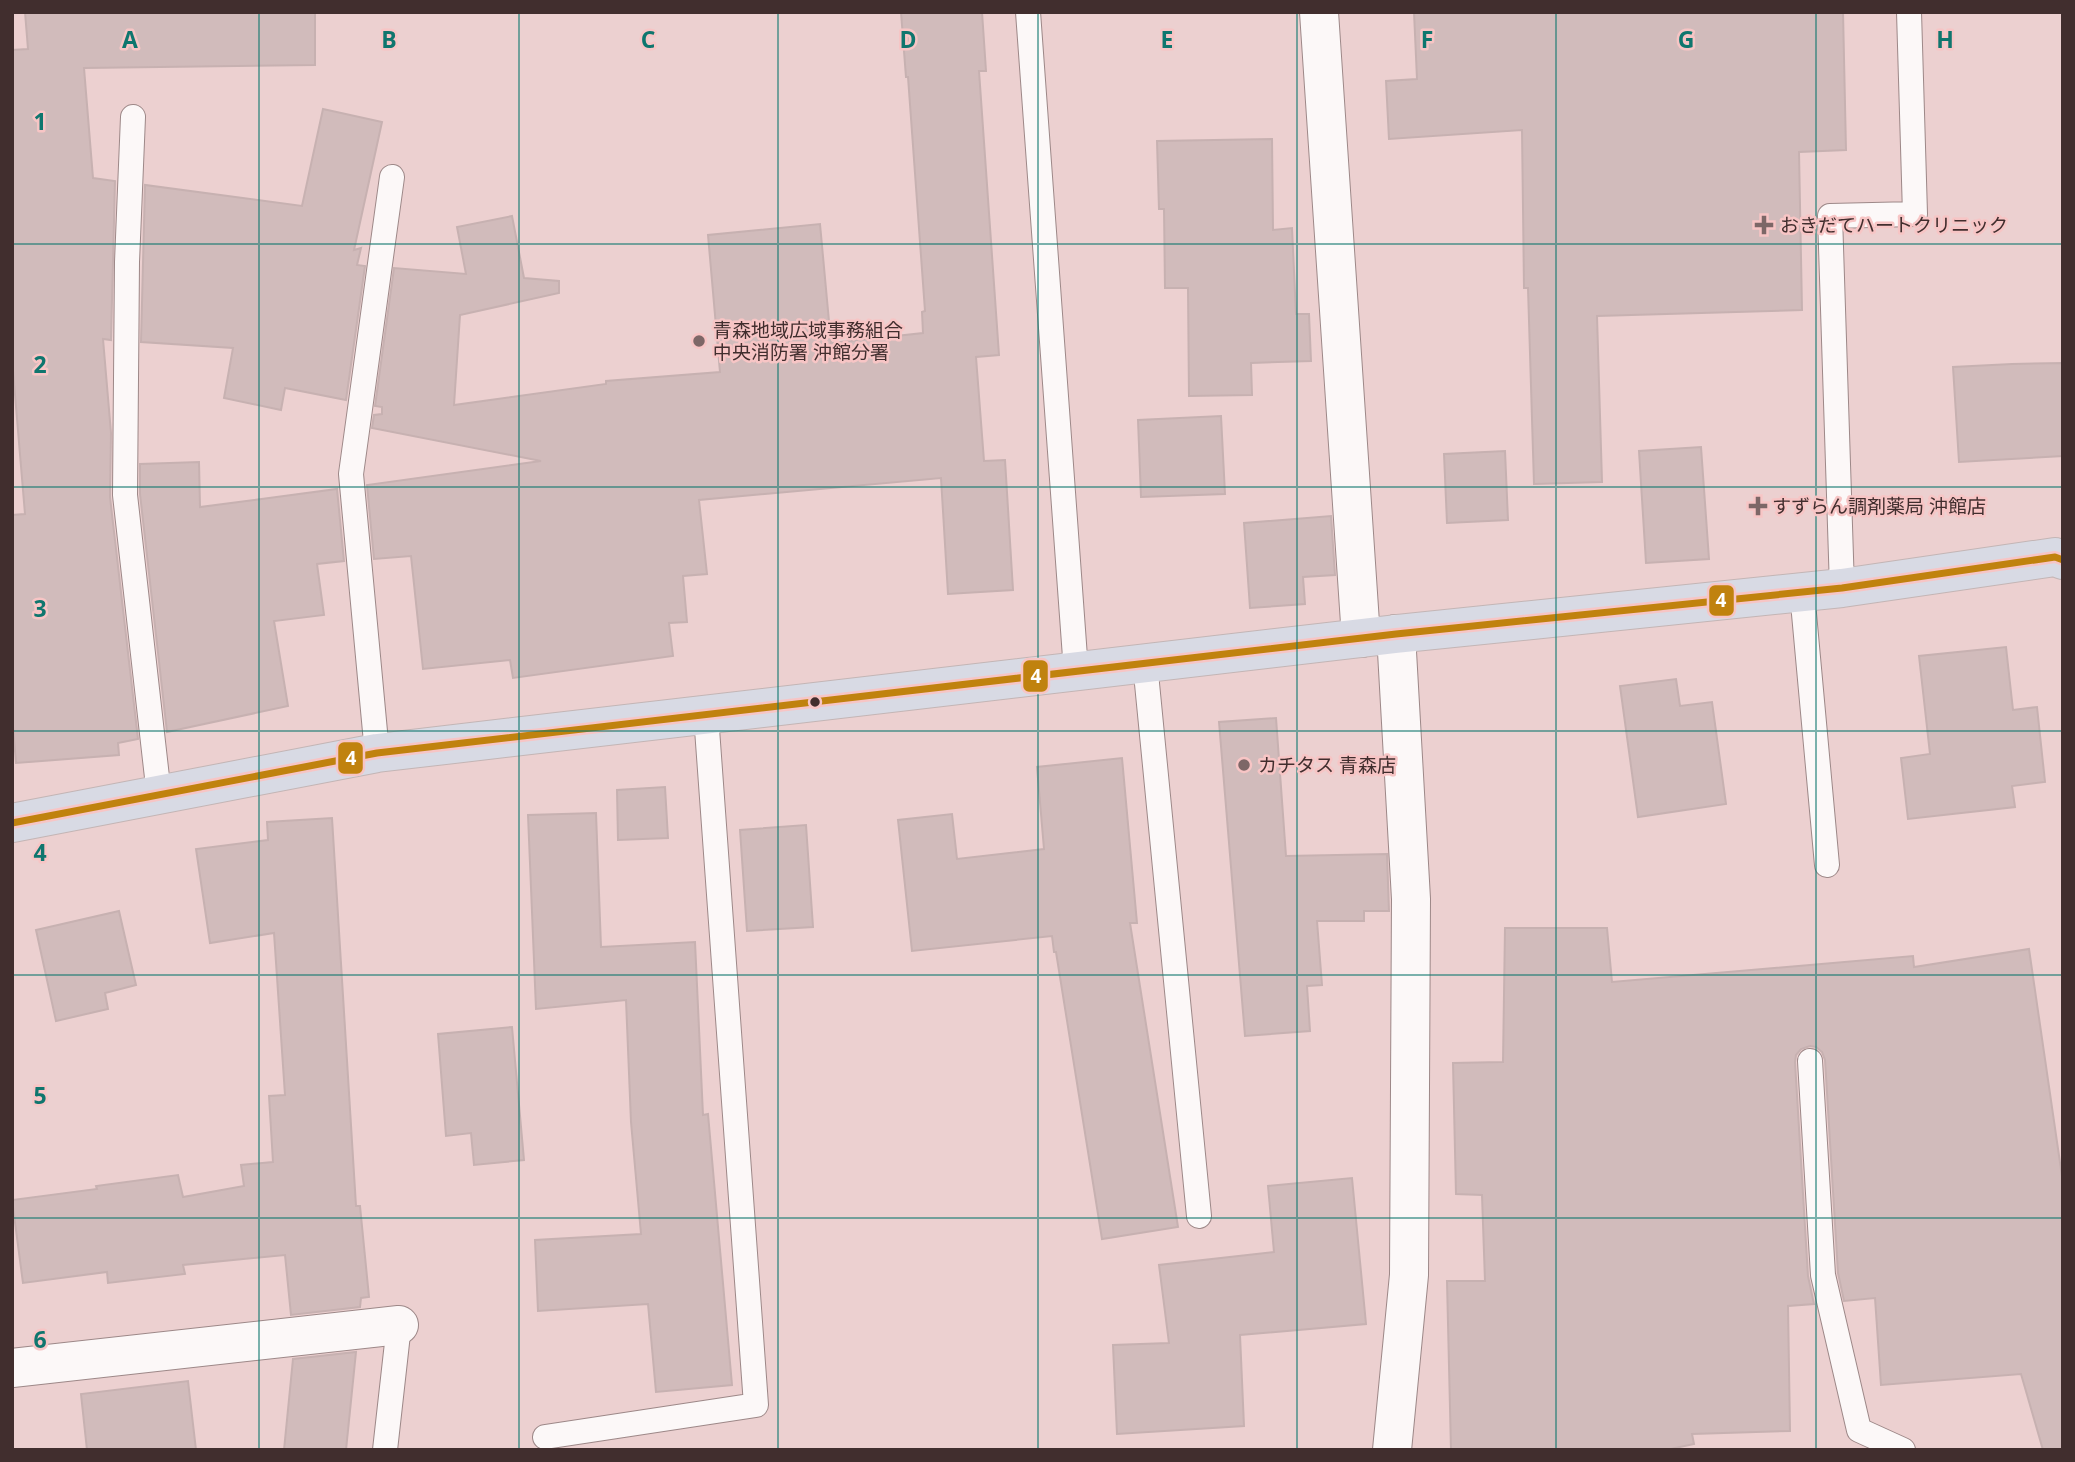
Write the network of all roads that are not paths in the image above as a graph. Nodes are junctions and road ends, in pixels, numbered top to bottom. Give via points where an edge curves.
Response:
1 (1028, 12) edge
2 (1319, 12) edge
3 (1909, 12) edge
4 (133, 117) dead end
5 (392, 177) dead end
6 (2063, 560) edge
7 (1842, 588) junction
8 (1802, 592) junction
9 (1378, 636) junction
10 (1145, 663) junction
11 (1076, 671) junction
12 (706, 715) junction
13 (377, 753) junction
14 (159, 795) junction
15 (12, 823) edge
16 (1827, 865) dead end
17 (1810, 1061) dead end
18 (1199, 1216) dead end
19 (399, 1325) joint
20 (12, 1368) edge
21 (545, 1437) dead end
22 (385, 1450) edge
23 (1392, 1450) edge
24 (1903, 1450) edge

1 - 11 lane
2 - 9 street
3 - 7 lane via 1915,214 1830,216
4 - 14 lane via 125,495
5 - 13 lane via 351,474
6 - 7 highway via 2055,557
7 - 8 highway
8 - 9 highway
8 - 16 lane
9 - 10 highway
9 - 23 street via 1411,913 1409,1275
10 - 11 highway
10 - 18 lane
11 - 12 highway
12 - 13 highway
12 - 21 lane via 756,1405
13 - 14 highway
14 - 15 highway
17 - 24 lane via 1823,1275 1858,1430
19 - 20 street
19 - 22 lane

